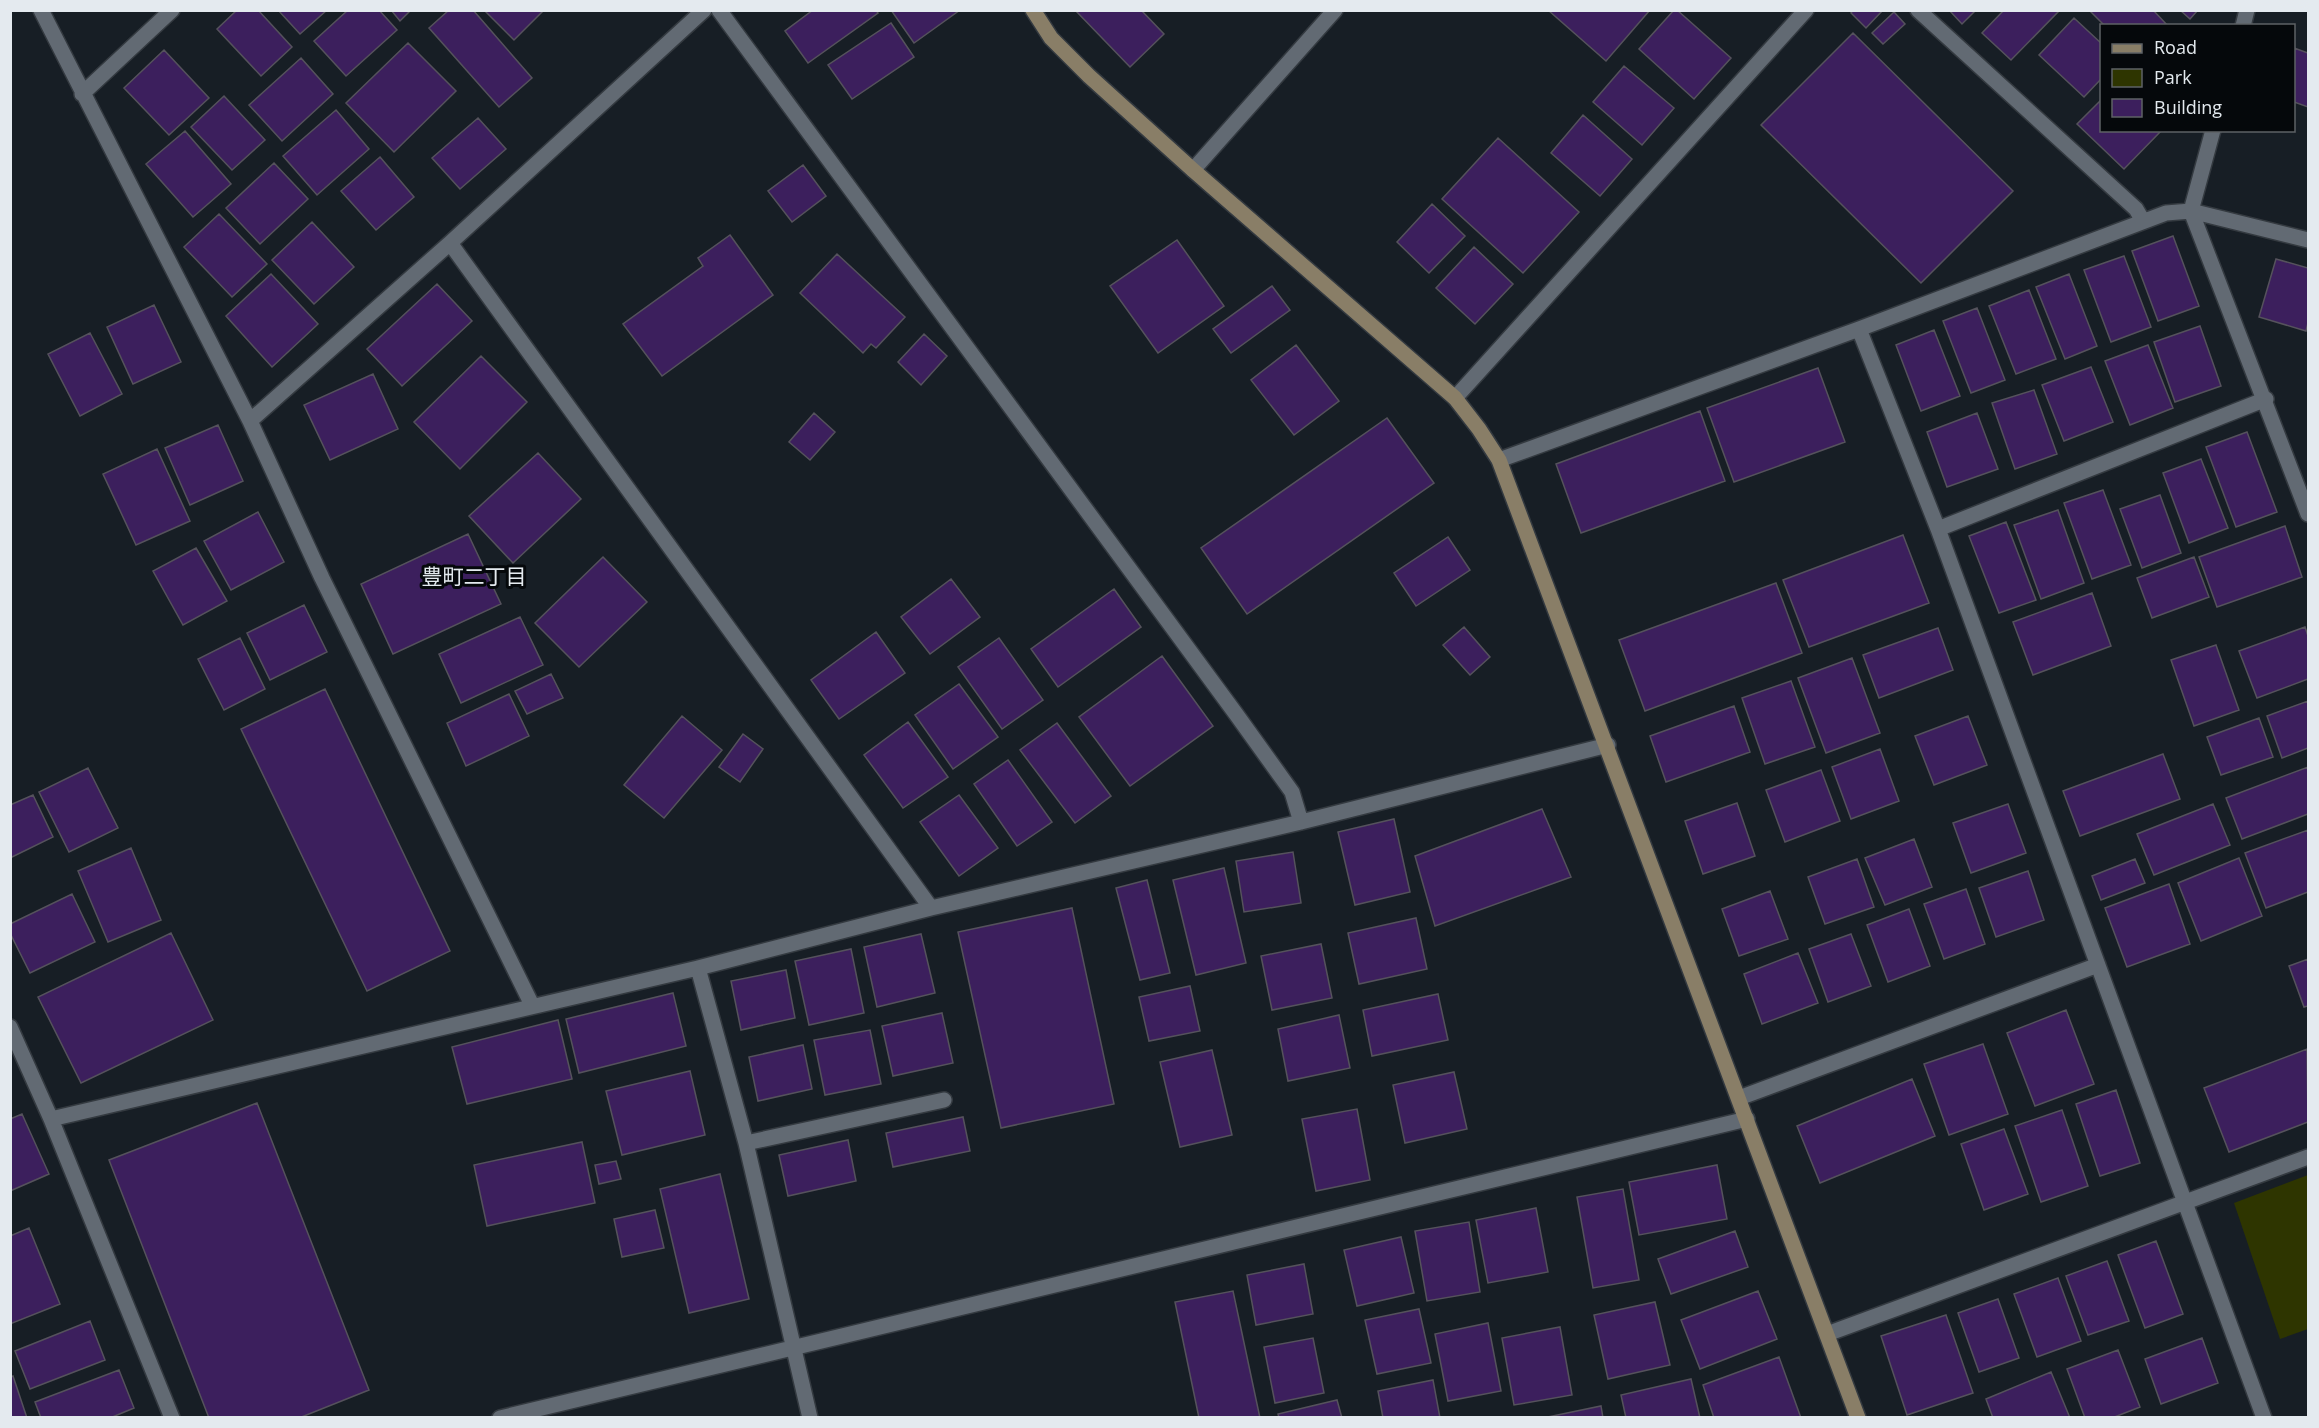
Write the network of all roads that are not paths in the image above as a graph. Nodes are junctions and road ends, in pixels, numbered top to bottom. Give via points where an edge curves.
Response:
1 (41, 10) edge
2 (172, 10) edge
3 (704, 10) edge
4 (719, 10) edge
5 (1033, 10) edge
6 (1335, 10) edge
7 (1806, 10) edge
8 (1918, 10) edge
9 (82, 94) junction
10 (2212, 132) edge
11 (1193, 170) junction
12 (2191, 211) junction
13 (2143, 221) junction
14 (2308, 240) edge
15 (450, 243) junction
16 (1859, 330) junction
17 (1455, 398) junction
18 (2266, 399) junction
19 (250, 421) junction
20 (1499, 460) junction
21 (2308, 514) edge
22 (1938, 529) junction
23 (1608, 745) junction
24 (1301, 822) junction
25 (931, 908) junction
26 (2098, 965) junction
27 (698, 968) junction
28 (532, 1005) junction
29 (10, 1027) edge
30 (1739, 1098) junction
31 (944, 1100) dead end
32 (51, 1119) junction
33 (1747, 1119) junction
34 (746, 1143) junction
35 (2308, 1157) edge
36 (2185, 1202) junction
37 (1827, 1334) junction
38 (793, 1349) junction
39 (172, 1418) edge
40 (500, 1418) edge
41 (810, 1418) edge
42 (1858, 1418) edge
43 (2264, 1418) edge

1 - 9 street
2 - 9 street
3 - 15 street
4 - 24 street via 1292,792
5 - 11 street via 1066,54
6 - 11 street
7 - 17 street
8 - 13 street via 2136,209
9 - 19 street
10 - 12 street
11 - 17 street
12 - 13 street via 2166,213
12 - 14 street
12 - 18 street
13 - 16 street
15 - 19 street
15 - 25 street
16 - 20 street
16 - 22 street
17 - 20 street
18 - 21 street
18 - 22 street
19 - 28 street via 322,578
20 - 23 street
22 - 26 street
23 - 24 street
23 - 30 street
24 - 25 street
25 - 27 street
26 - 30 street
26 - 36 street
27 - 28 street
27 - 34 street
28 - 32 street
29 - 32 street
30 - 33 street
31 - 34 street
32 - 39 street
33 - 37 street
33 - 38 street
34 - 38 street
35 - 36 street
36 - 37 street
36 - 43 street
37 - 42 street
38 - 40 street
38 - 41 street

